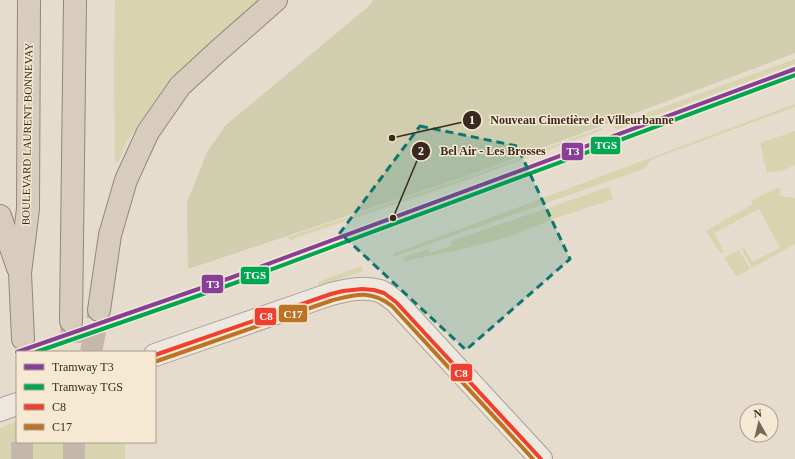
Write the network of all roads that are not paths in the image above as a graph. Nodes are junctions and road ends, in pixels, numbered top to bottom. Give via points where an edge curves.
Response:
1 (29, 0) edge
2 (75, 0) edge
3 (276, 0) edge
4 (0, 216) edge
5 (20, 273) junction
6 (99, 310) tunnel mouth
7 (71, 321) tunnel mouth
8 (23, 339) dead end
9 (156, 355) edge
10 (16, 404) edge
11 (0, 410) edge
12 (541, 459) edge

1 - 5 highway, BOULEVARD LAURENT BONNEVAY via 28,209
2 - 7 highway
3 - 6 highway via 180,86 148,132 126,180 110,235
4 - 5 highway
5 - 8 highway, BOULEVARD LAURENT BONNEVAY
9 - 12 street via 349,289 381,291 396,302
10 - 11 street

